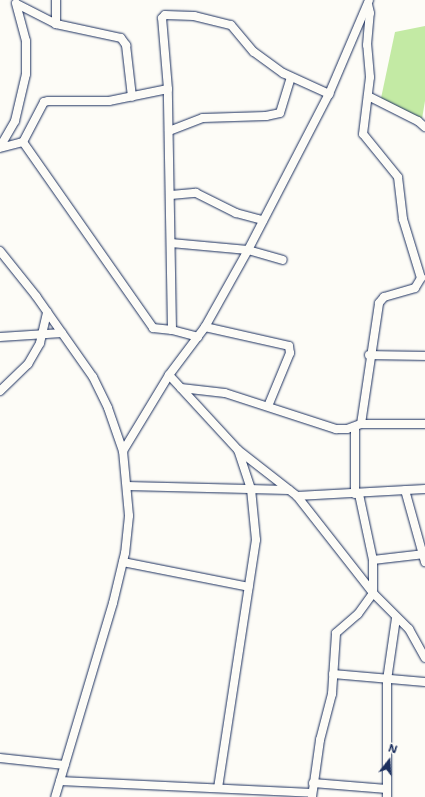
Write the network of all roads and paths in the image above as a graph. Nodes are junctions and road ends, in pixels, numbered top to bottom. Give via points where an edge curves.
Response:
1 (56, 0) edge
2 (16, 2) edge
3 (368, 2) edge
4 (56, 24) junction
5 (355, 34) junction
6 (368, 36) junction
7 (291, 78) junction
8 (168, 88) junction
9 (329, 94) junction
10 (368, 96) junction
11 (132, 97) junction
12 (425, 127) edge
13 (169, 131) junction
14 (23, 142) junction
15 (0, 148) edge
16 (171, 195) junction
17 (263, 220) junction
18 (171, 243) junction
19 (248, 250) junction
20 (0, 253) edge
21 (283, 260) dead end
22 (423, 278) edge
23 (47, 312) junction
24 (205, 327) junction
25 (172, 330) junction
26 (62, 332) junction
27 (41, 333) junction
28 (0, 337) edge
29 (198, 337) junction
30 (369, 355) junction
31 (425, 356) edge
32 (169, 375) junction
33 (181, 388) junction
34 (0, 391) edge
35 (268, 406) junction
36 (425, 424) edge
37 (358, 426) junction
38 (238, 450) junction
39 (123, 451) junction
40 (127, 486) junction
41 (251, 490) junction
42 (289, 490) junction
43 (405, 490) junction
44 (425, 490) edge
45 (357, 494) junction
46 (297, 496) junction
47 (424, 556) edge
48 (373, 560) junction
49 (123, 562) junction
50 (249, 587) junction
51 (373, 593) junction
52 (396, 618) junction
53 (425, 658) edge
54 (333, 674) junction
55 (387, 680) junction
56 (425, 682) edge
57 (0, 758) edge
58 (65, 764) junction
59 (60, 781) junction
60 (314, 783) junction
61 (218, 788) junction
62 (387, 793) edge
63 (312, 795) edge
64 (55, 797) edge

1 - 4 street
2 - 4 street
2 - 15 street via 26,41 26,74 15,121
3 - 5 street
3 - 6 street
4 - 11 street via 121,38 126,45
5 - 6 street
5 - 9 street
6 - 10 street
7 - 8 street via 254,52 231,25 194,16 165,15 162,22
7 - 9 street
7 - 13 street via 280,113 266,116 203,118
8 - 11 street
8 - 13 street
9 - 17 street
10 - 12 street
10 - 22 street via 364,138 398,177 404,224
11 - 14 street via 109,101 48,100 44,102
13 - 16 street
14 - 15 street
14 - 25 street via 153,328
16 - 17 street via 196,193 236,213
16 - 18 street
17 - 19 street
18 - 19 street
18 - 25 street
19 - 21 street
19 - 24 street
20 - 23 street
22 - 30 street via 415,288 384,297 379,302
23 - 26 street
23 - 27 street
24 - 29 street
24 - 35 street via 290,346 290,353
25 - 29 street
26 - 27 street
26 - 39 street via 100,391
27 - 28 street
27 - 34 street via 40,343 28,364
29 - 32 street
30 - 31 street
30 - 37 street
32 - 33 street
32 - 39 street
33 - 35 street via 225,393
33 - 38 street
35 - 37 street via 336,428
36 - 37 street
37 - 45 street
38 - 41 street
38 - 42 street
39 - 40 street
40 - 41 street
40 - 49 street via 129,516
41 - 42 street
41 - 50 street via 256,540
42 - 46 street
43 - 44 street
43 - 45 street
43 - 47 street
45 - 46 street
45 - 48 street
46 - 51 street
47 - 48 street
48 - 51 street
49 - 50 street
49 - 58 street
50 - 61 street
51 - 52 street
51 - 54 street via 358,614 336,633
52 - 53 street via 409,629
52 - 55 street
54 - 55 street
54 - 60 street via 332,694 320,740
55 - 56 street
55 - 62 street
57 - 58 street
58 - 59 street
59 - 61 street
59 - 64 street
60 - 62 street
60 - 63 street
61 - 63 street

